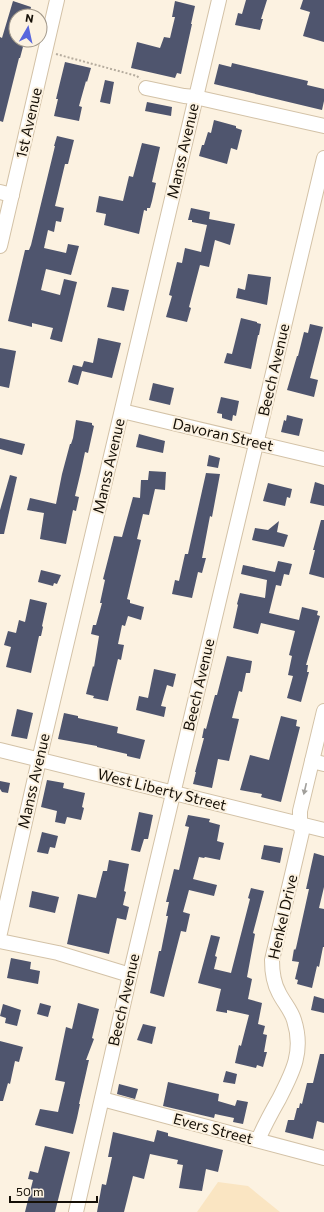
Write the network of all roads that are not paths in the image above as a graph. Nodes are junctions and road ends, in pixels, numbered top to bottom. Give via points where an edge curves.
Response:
1 (58, 0) edge
2 (219, 0) edge
3 (146, 88) road end
4 (196, 97) junction
5 (324, 126) edge
6 (324, 158) edge
7 (6, 194) edge
8 (0, 246) edge
9 (122, 411) junction
10 (257, 442) junction
11 (324, 459) edge
12 (324, 711) edge
13 (0, 750) edge
14 (39, 760) junction
15 (318, 762) edge
16 (173, 793) junction
17 (300, 824) junction
18 (324, 830) edge
19 (0, 933) edge
20 (0, 942) edge
21 (130, 975) junction
22 (102, 1099) junction
23 (258, 1140) junction
24 (324, 1158) edge
25 (76, 1212) edge

1 - 7 street, 1st Avenue
2 - 4 street, Manss Avenue
3 - 4 street
4 - 5 street
4 - 9 street, Manss Avenue
6 - 10 street, Beech Avenue
7 - 8 street, 1st Avenue
9 - 10 street, Davoran Street
9 - 14 street, Manss Avenue
10 - 11 street, Davoran Street
10 - 16 street, Beech Avenue
12 - 15 street, Henkel Drive
13 - 14 street, West Liberty Street
14 - 16 street, West Liberty Street
14 - 19 street, Manss Avenue
15 -> 17 street, Henkel Drive via 300,811
16 - 17 street, West Liberty Street
16 - 21 street, Beech Avenue
17 - 18 street, West Liberty Street
17 - 23 street, Henkel Drive via 302,832 272,965 278,993 294,1020 298,1036 298,1053 292,1075
20 - 21 street via 58,953
21 - 22 street, Beech Avenue
22 - 23 street, Evers Street
22 - 25 street, Beech Avenue
23 - 24 street, Evers Street

